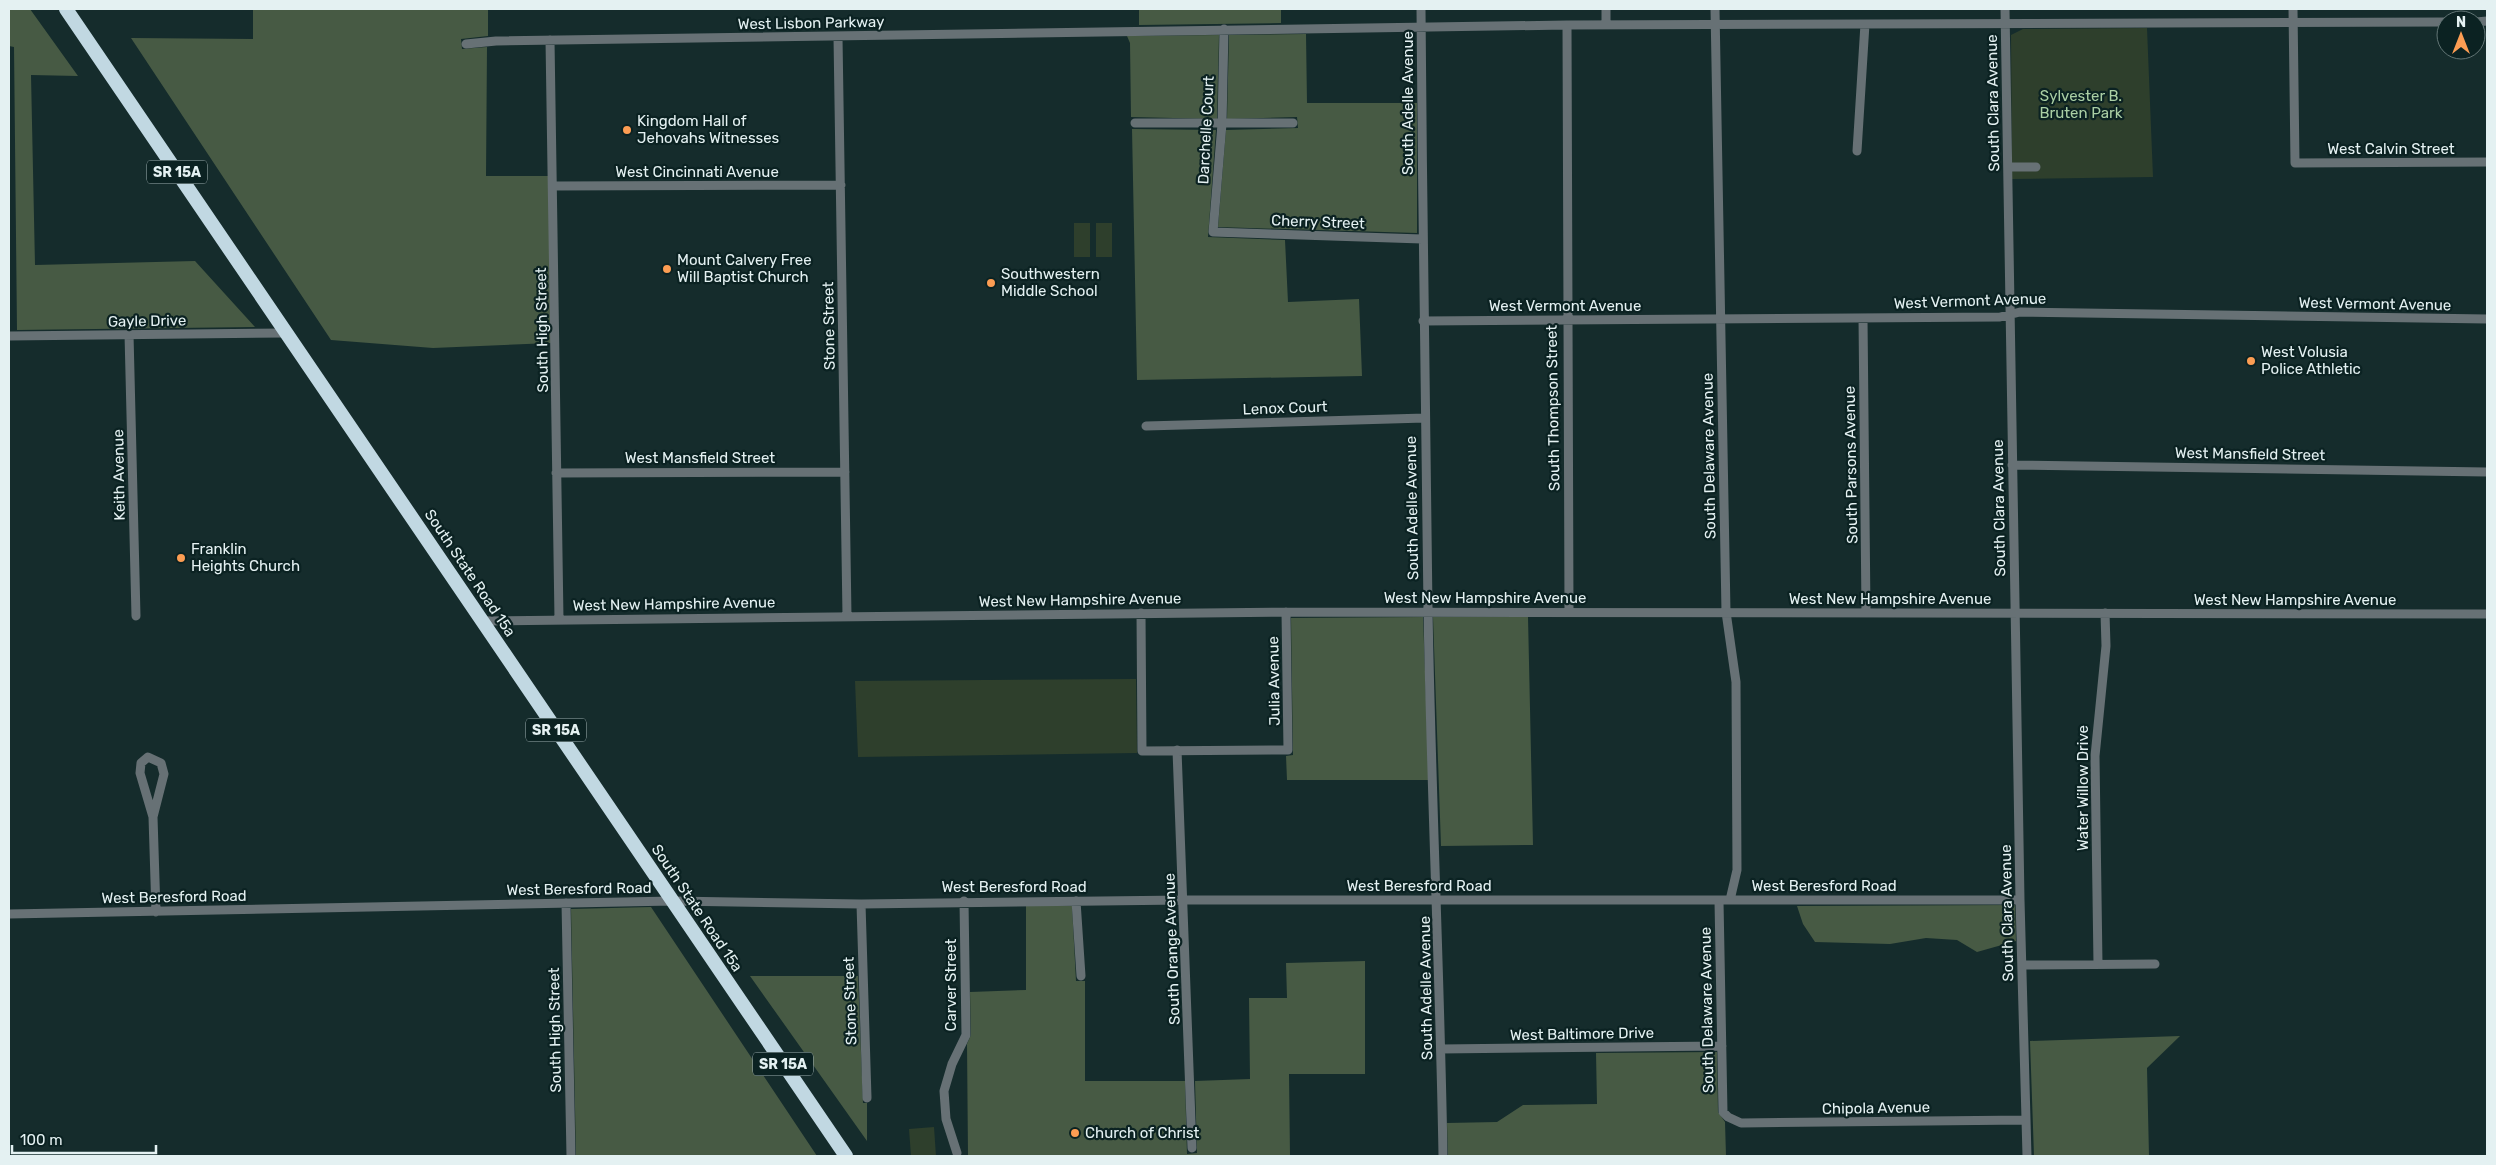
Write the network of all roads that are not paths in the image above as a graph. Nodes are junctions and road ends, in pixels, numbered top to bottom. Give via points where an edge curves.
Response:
1 (68, 9) edge
2 (1422, 9) edge
3 (1606, 9) edge
4 (1715, 9) edge
5 (2006, 9) edge
6 (2293, 9) edge
7 (2293, 22) junction
8 (2436, 22) edge
9 (1716, 24) junction
10 (1865, 24) junction
11 (1567, 25) junction
12 (1606, 25) junction
13 (2006, 25) junction
14 (1422, 27) junction
15 (1224, 29) junction
16 (838, 37) junction
17 (550, 40) junction
18 (466, 44) dead end
19 (1135, 123) dead end
20 (1293, 123) dead end
21 (1222, 124) junction
22 (1857, 151) dead end
23 (2487, 162) edge
24 (2008, 167) junction
25 (2036, 167) dead end
26 (841, 185) junction
27 (554, 186) junction
28 (1213, 232) joint
29 (1422, 238) junction
30 (2010, 314) junction
31 (1863, 318) junction
32 (1720, 319) junction
33 (2487, 319) edge
34 (1566, 320) junction
35 (1423, 321) junction
36 (286, 333) junction
37 (129, 334) junction
38 (9, 336) edge
39 (1425, 418) junction
40 (1146, 426) dead end
41 (2012, 465) junction
42 (845, 472) junction
43 (2487, 472) edge
44 (556, 473) junction
45 (1286, 612) junction
46 (1428, 612) junction
47 (1569, 612) junction
48 (1726, 612) junction
49 (1866, 612) junction
50 (1141, 613) junction
51 (2015, 613) junction
52 (2105, 613) junction
53 (2487, 614) edge
54 (136, 616) dead end
55 (847, 616) junction
56 (559, 620) junction
57 (482, 621) junction
58 (1177, 750) junction
59 (153, 817) junction
60 (1184, 900) junction
61 (1438, 900) junction
62 (1719, 900) junction
63 (1730, 900) junction
64 (2020, 900) junction
65 (673, 901) junction
66 (964, 901) junction
67 (1076, 901) junction
68 (566, 903) junction
69 (861, 904) junction
70 (156, 912) junction
71 (9, 914) edge
72 (2098, 964) junction
73 (2155, 964) dead end
74 (2022, 965) junction
75 (1081, 976) dead end
76 (1722, 1046) junction
77 (1441, 1049) junction
78 (867, 1098) dead end
79 (1728, 1117) joint
80 (2026, 1120) junction
81 (1192, 1148) dead end
82 (957, 1153) dead end
83 (571, 1156) edge
84 (846, 1156) edge
85 (1443, 1156) edge
86 (2027, 1156) edge

1 - 36 highway, South State Road 15a / SR 15A
2 - 14 street, South Adelle Avenue
3 - 12 street
4 - 9 street, South Delaware Avenue
5 - 13 street, South Clara Avenue
6 - 7 street
7 - 8 street, West Lisbon Parkway
7 - 13 street, West Lisbon Parkway
7 - 23 street, West Calvin Street via 2295,163
9 - 10 street, West Lisbon Parkway
9 - 12 street, West Lisbon Parkway
9 - 32 street, South Delaware Avenue
10 - 13 street, West Lisbon Parkway
10 - 22 street
11 - 12 street, West Lisbon Parkway
11 - 14 street, West Lisbon Parkway
11 - 34 street, South Thompson Street
13 - 24 street, South Clara Avenue
14 - 15 street, West Lisbon Parkway
14 - 29 street, South Adelle Avenue
15 - 16 street, West Lisbon Parkway
15 - 21 street, Darchelle Court
16 - 17 street, West Lisbon Parkway
16 - 26 street, Stone Street
17 - 18 street, West Lisbon Parkway
17 - 27 street, South High Street
19 - 21 street
20 - 21 street
21 - 28 street, Darchelle Court
24 - 25 street
24 - 30 street, South Clara Avenue
26 - 27 street, West Cincinnati Avenue
26 - 42 street, Stone Street
27 - 44 street, South High Street
28 - 29 street, Cherry Street
29 - 35 street, South Adelle Avenue
30 - 31 street, West Vermont Avenue via 2000,317
30 - 33 street, West Vermont Avenue
30 - 41 street, South Clara Avenue
31 - 32 street, West Vermont Avenue
31 - 49 street, South Parsons Avenue
32 - 34 street, West Vermont Avenue
32 - 48 street, South Delaware Avenue
34 - 35 street, West Vermont Avenue
34 - 47 street, South Thompson Street
35 - 39 street, South Adelle Avenue
36 - 37 street, Gayle Drive
36 - 57 highway, South State Road 15a / SR 15A
37 - 38 street, Gayle Drive
37 - 54 street, Keith Avenue
39 - 40 street, Lenox Court
39 - 46 street, South Adelle Avenue
41 - 43 street, West Mansfield Street
41 - 51 street, South Clara Avenue
42 - 44 street, West Mansfield Street
42 - 55 street, Stone Street
44 - 56 street, South High Street
45 - 46 street, West New Hampshire Avenue
45 - 50 street, West New Hampshire Avenue
45 - 58 street, Julia Avenue via 1288,750
46 - 47 street, West New Hampshire Avenue
46 - 61 street, South Adelle Avenue
47 - 48 street, West New Hampshire Avenue
48 - 49 street, West New Hampshire Avenue
48 - 63 street, South Delaware Avenue via 1736,682 1737,870
49 - 51 street, West New Hampshire Avenue
50 - 55 street, West New Hampshire Avenue
50 - 58 street via 1142,751
51 - 52 street, West New Hampshire Avenue
51 - 64 street, South Clara Avenue
52 - 53 street, West New Hampshire Avenue
52 - 72 street, Water Willow Drive via 2106,646 2095,756
55 - 56 street, West New Hampshire Avenue
56 - 57 street, West New Hampshire Avenue
57 - 65 highway, South State Road 15a / SR 15A
58 - 60 street, South Orange Avenue
59 - 59 street via 140,773 141,763 148,757 161,762 164,774
59 - 70 street
60 - 61 street, West Beresford Road
60 - 67 street, West Beresford Road
60 - 81 street, South Orange Avenue
61 - 62 street, West Beresford Road
61 - 77 street, South Adelle Avenue
62 - 63 street, West Beresford Road
62 - 76 street, South Delaware Avenue
63 - 64 street, West Beresford Road
64 - 74 street, South Clara Avenue
65 - 68 street, West Beresford Road
65 - 69 street, West Beresford Road
65 - 84 highway, South State Road 15a / SR 15A
66 - 67 street, West Beresford Road
66 - 69 street, West Beresford Road
66 - 82 street, Carver Street via 966,1035 944,1091 946,1119
67 - 75 street
68 - 70 street, West Beresford Road
68 - 83 street, South High Street
69 - 78 street, Stone Street
70 - 71 street, West Beresford Road
72 - 73 street
72 - 74 street
74 - 80 street, South Clara Avenue
76 - 77 street, West Baltimore Drive
76 - 79 street, South Delaware Avenue via 1723,1112
77 - 85 street, South Adelle Avenue
79 - 80 street, Chipola Avenue via 1740,1123
80 - 86 street, South Clara Avenue

